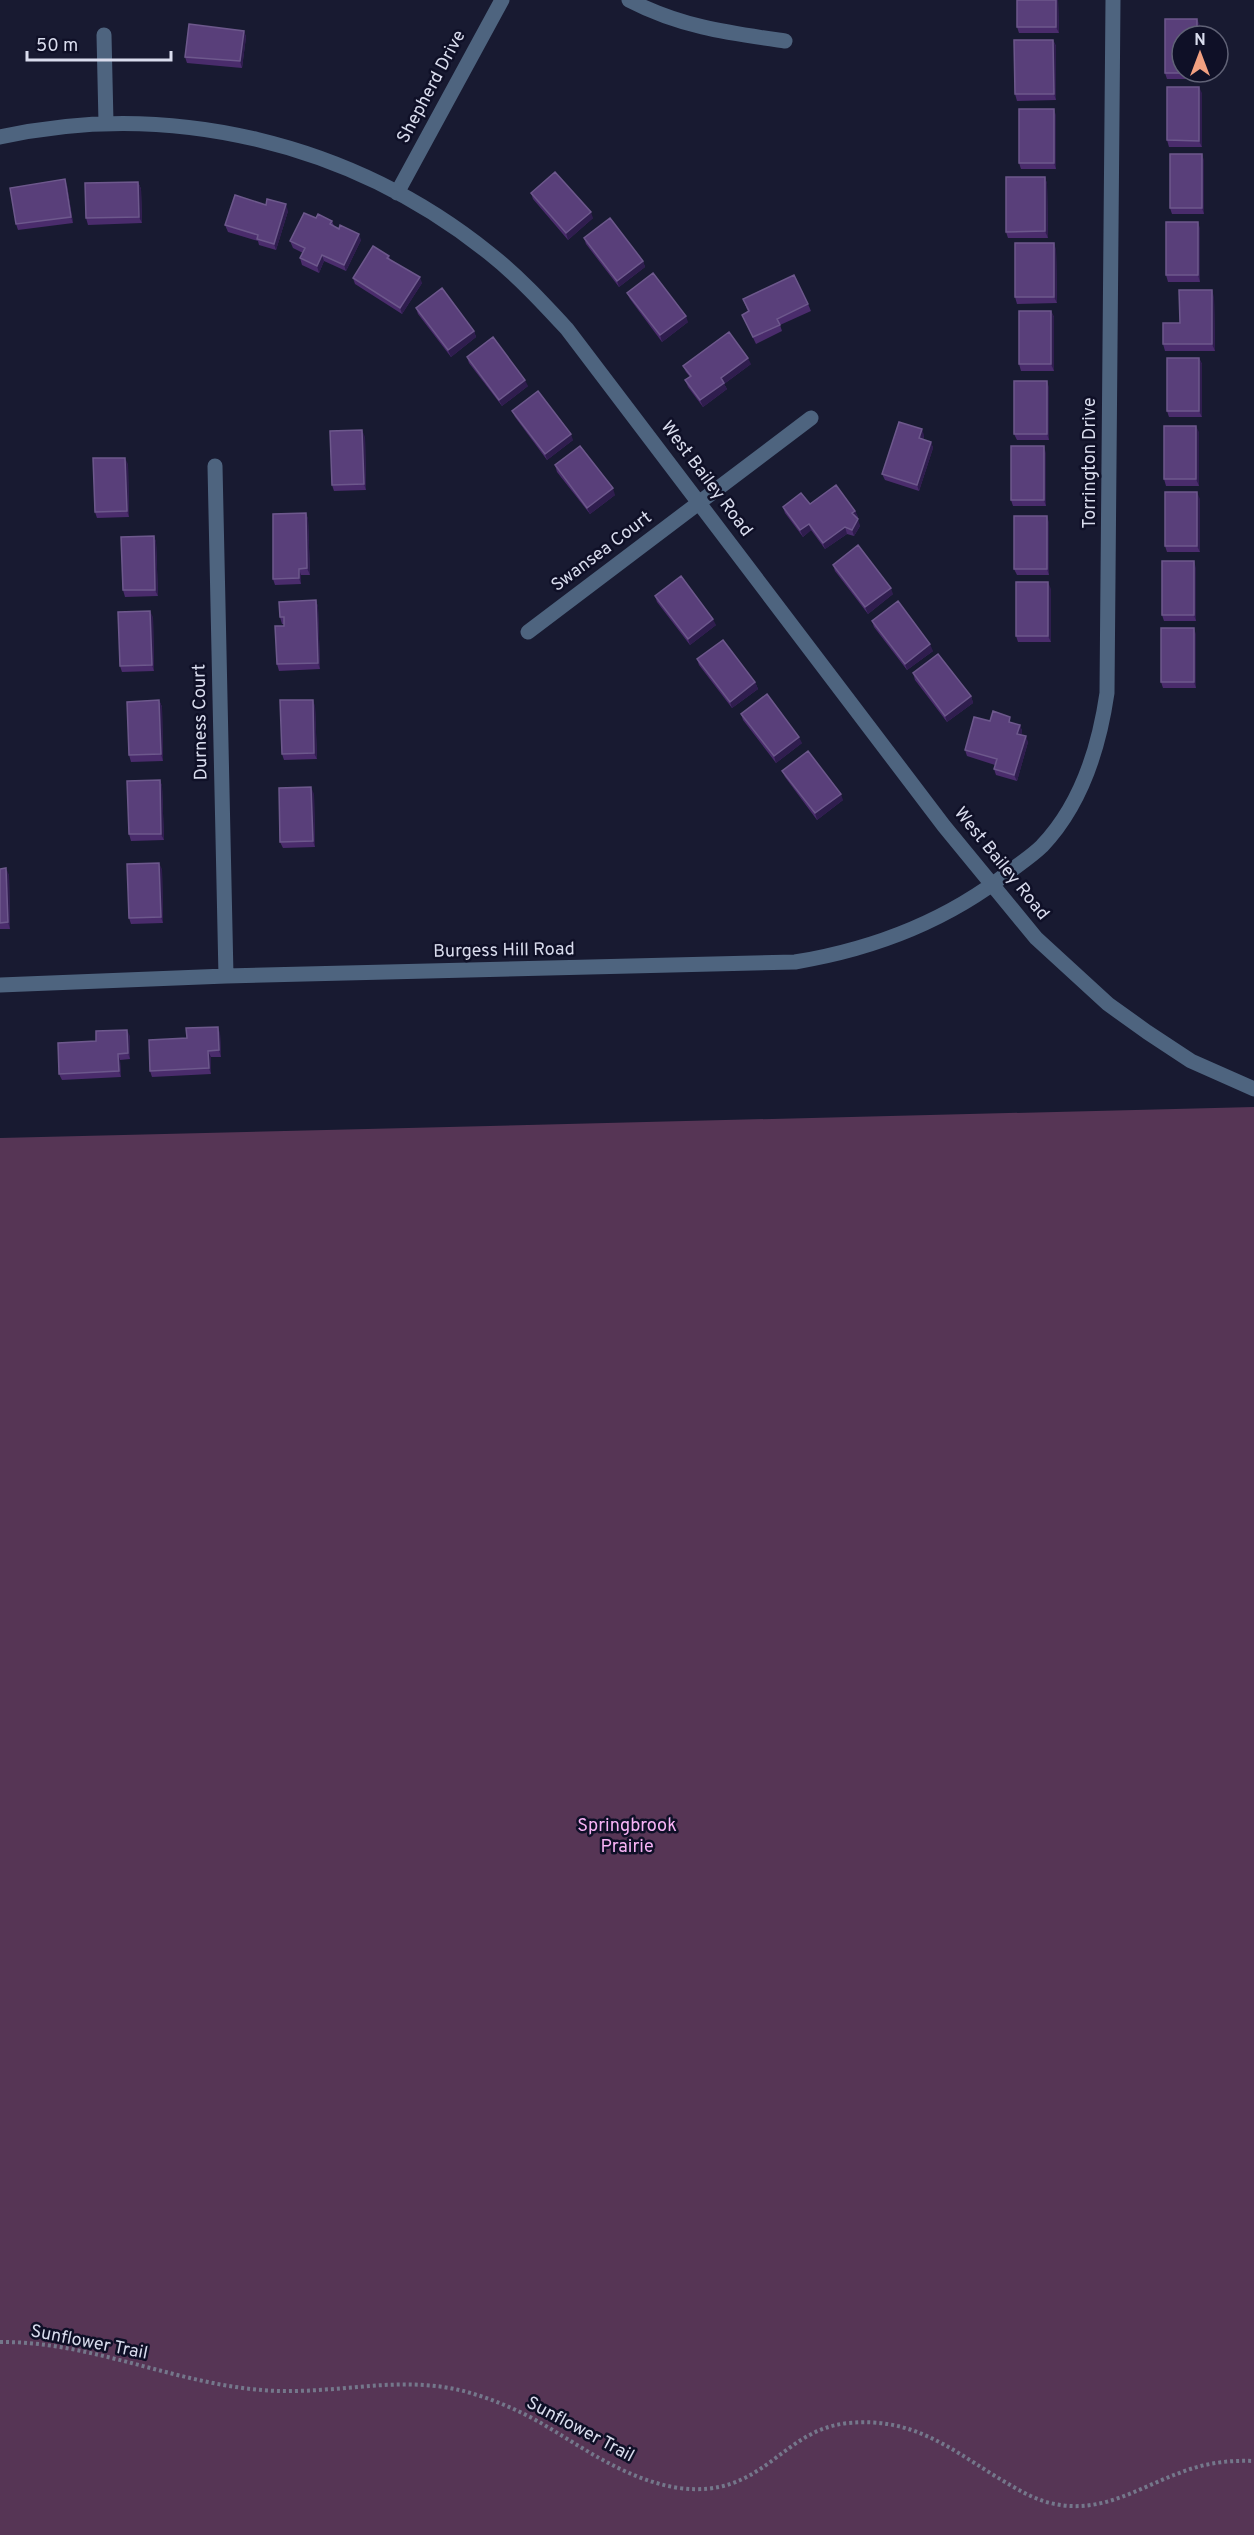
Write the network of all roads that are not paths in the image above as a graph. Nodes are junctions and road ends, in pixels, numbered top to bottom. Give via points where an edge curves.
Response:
1 (502, 0) edge
2 (629, 0) edge
3 (1113, 0) edge
4 (104, 35) dead end
5 (785, 41) dead end
6 (106, 123) junction
7 (0, 137) edge
8 (397, 193) junction
9 (811, 418) dead end
10 (215, 466) dead end
11 (699, 503) junction
12 (528, 632) dead end
13 (992, 885) junction
14 (226, 976) junction
15 (0, 986) edge
16 (1254, 1089) edge

1 - 8 street, Shepherd Drive
2 - 5 street via 677,22
3 - 13 street, Torrington Drive via 1107,693 1097,748 1078,793 1041,847
4 - 6 street
6 - 7 street, West Bailey Road
6 - 8 street, West Bailey Road via 178,125 261,140 322,158
8 - 11 street, West Bailey Road via 453,226 532,291 567,329
9 - 11 street, Swansea Court
10 - 14 street, Durness Court
11 - 12 street, Swansea Court
11 - 13 street, West Bailey Road
13 - 14 street, Burgess Hill Road via 905,933 836,956 795,962
13 - 16 street, West Bailey Road via 1036,938 1108,1004 1191,1061
14 - 15 street, Burgess Hill Road

